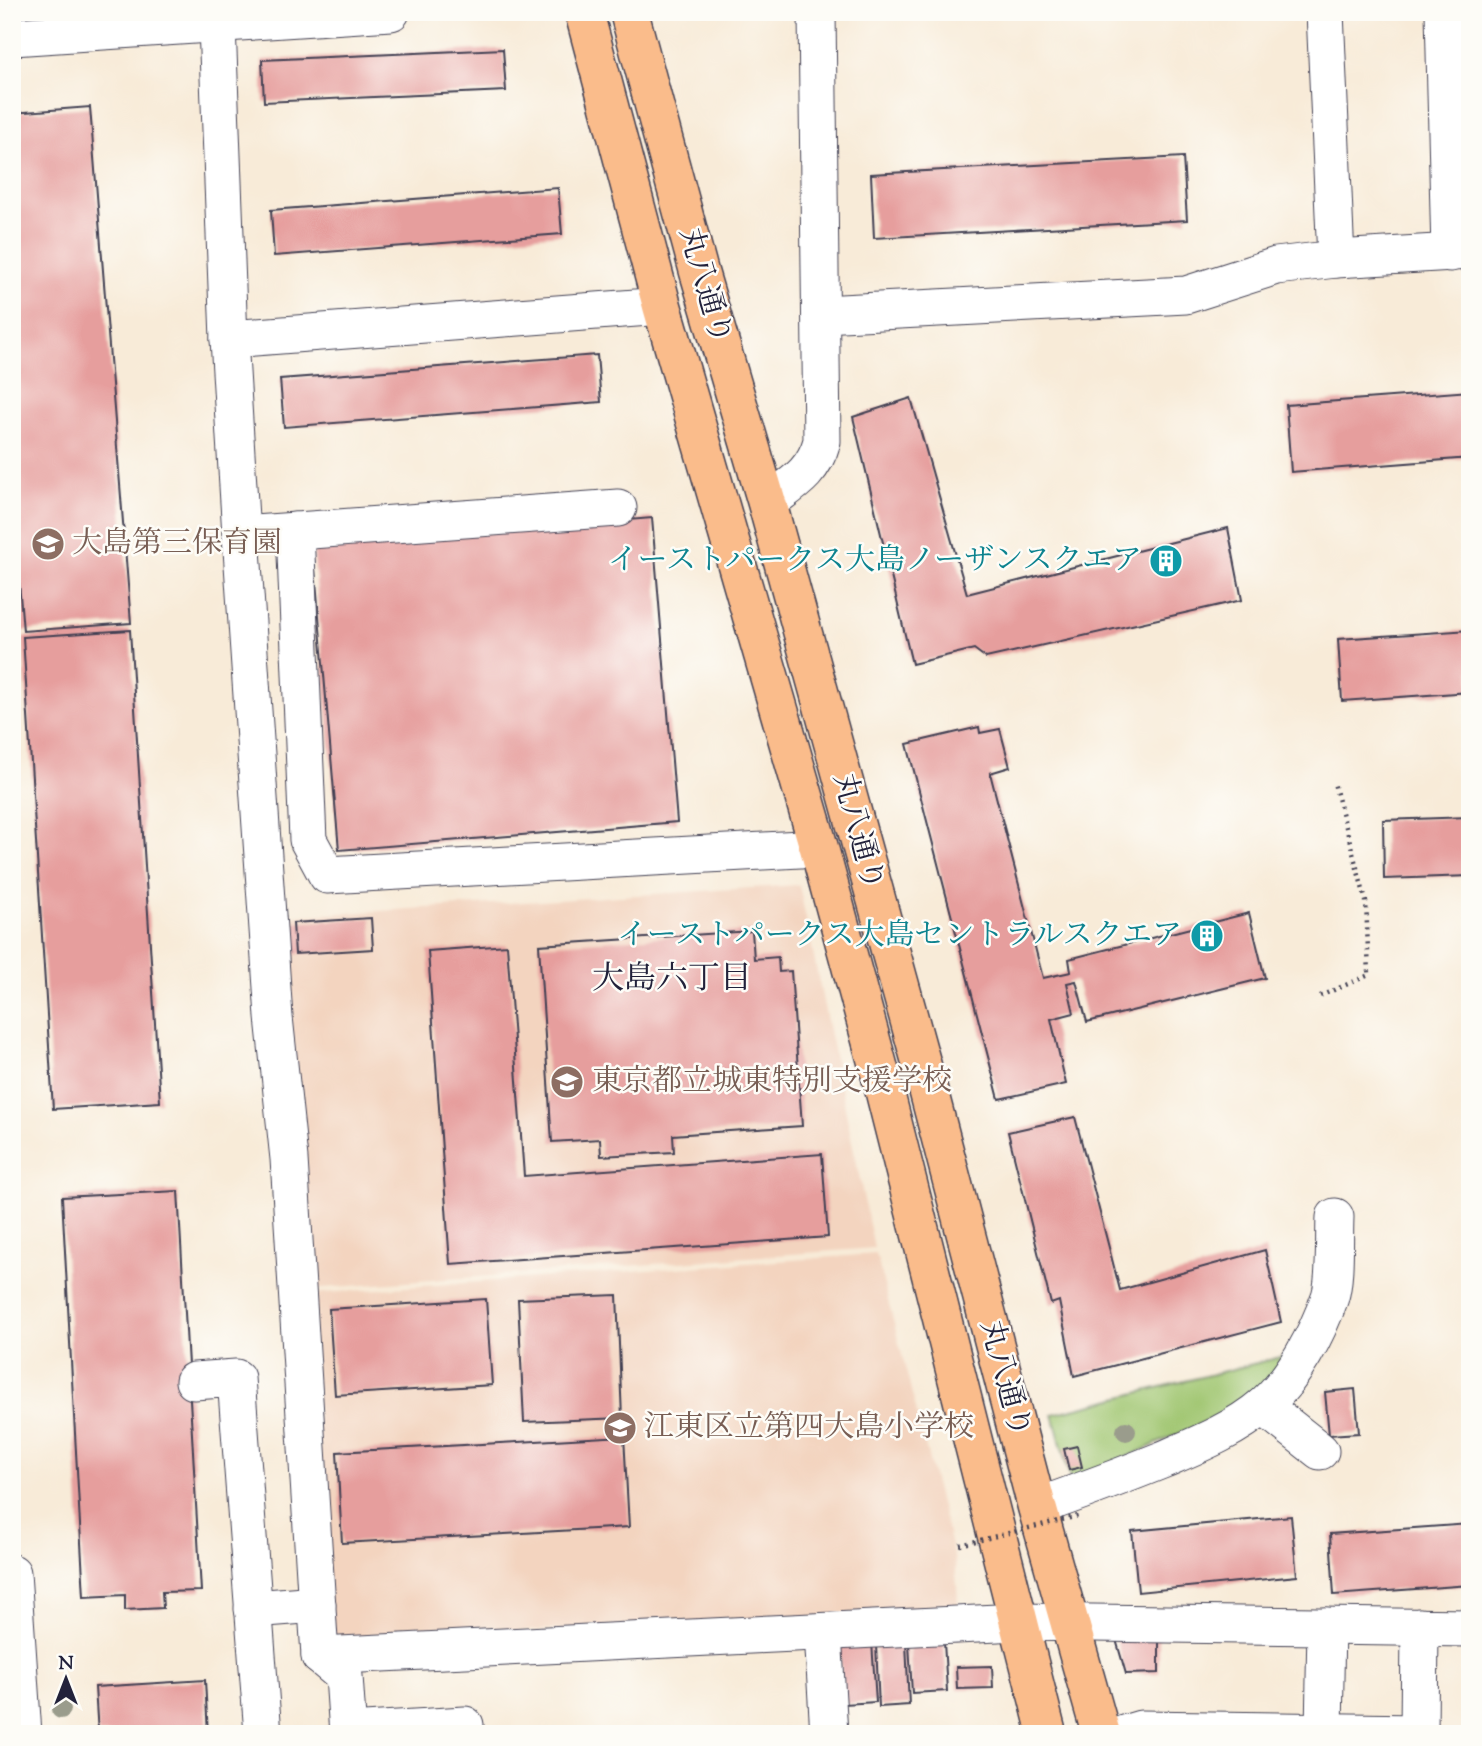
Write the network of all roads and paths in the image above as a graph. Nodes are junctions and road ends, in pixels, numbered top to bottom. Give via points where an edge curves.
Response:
1 (391, 12) edge
2 (584, 12) edge
3 (629, 12) edge
4 (817, 12) edge
5 (1325, 12) edge
6 (1444, 12) edge
7 (217, 25) junction
8 (12, 37) edge
9 (1460, 252) edge
10 (1336, 259) junction
11 (659, 293) junction
12 (822, 314) junction
13 (229, 339) junction
14 (767, 503) junction
15 (618, 508) dead end
16 (295, 531) junction
17 (242, 536) junction
18 (1334, 783) dead end
19 (819, 848) junction
20 (1321, 996) dead end
21 (1335, 1217) dead end
22 (194, 1381) dead end
23 (1263, 1406) junction
24 (1321, 1451) dead end
25 (1037, 1507) junction
26 (1082, 1516) dead end
27 (960, 1545) dead end
28 (12, 1573) edge
29 (317, 1604) junction
30 (253, 1609) junction
31 (1018, 1622) junction
32 (1070, 1622) junction
33 (1326, 1626) junction
34 (1420, 1627) junction
35 (1470, 1628) edge
36 (823, 1633) junction
37 (320, 1656) junction
38 (465, 1725) dead end
39 (1324, 1731) junction
40 (348, 1733) edge
41 (23, 1734) edge
42 (263, 1734) edge
43 (829, 1734) edge
44 (1047, 1734) edge
45 (1101, 1734) edge
46 (1124, 1734) edge

1 - 7 street
2 - 11 main road, 丸八通り
3 - 14 main road, 丸八通り
4 - 12 street
5 - 10 street
6 - 9 street
7 - 8 street
7 - 13 street
9 - 10 street
10 - 12 street via 1276,266 1186,295
11 - 13 street
11 - 19 main road, 丸八通り
12 - 14 street via 822,441 818,458
13 - 17 street
14 - 25 main road, 丸八通り
15 - 16 street
16 - 17 street
16 - 19 street via 308,840 327,875
17 - 29 street
18 - 20 path via 1366,901 1369,975
19 - 31 main road, 丸八通り
21 - 23 street via 1331,1294 1307,1348
22 - 30 street via 236,1378
23 - 24 street
23 - 25 street via 1192,1447
25 - 32 main road, 丸八通り
26 - 27 path, bridge
28 - 41 street
29 - 30 street
29 - 37 street
30 - 42 street
31 - 32 street
31 - 36 street
31 - 44 main road, 丸八通り
32 - 33 street
32 - 45 main road, 丸八通り
33 - 34 street
33 - 39 street
34 - 35 street
34 - 39 street via 1419,1733
36 - 37 street
36 - 43 street
37 - 40 street via 344,1676
38 - 40 street
39 - 46 street via 1141,1729

